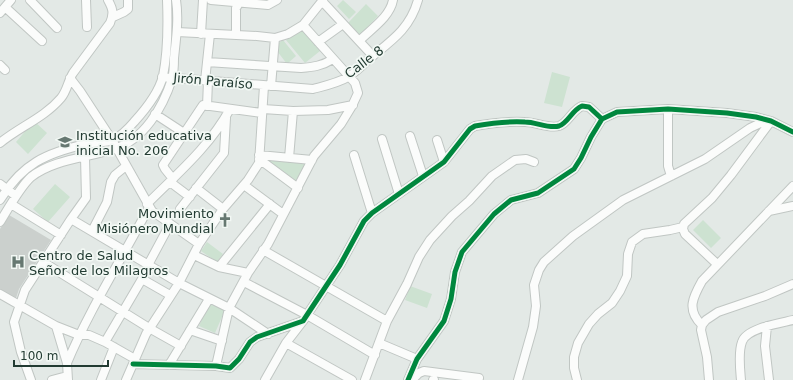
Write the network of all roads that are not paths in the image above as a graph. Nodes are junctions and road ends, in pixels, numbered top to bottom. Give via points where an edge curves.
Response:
1 (11, 0) edge
2 (30, 0) edge
3 (86, 0) edge
4 (108, 0) edge
5 (128, 0) edge
6 (167, 0) edge
7 (176, 0) edge
8 (203, 0) edge
9 (211, 0) edge
10 (278, 0) edge
11 (393, 0) edge
12 (418, 0) edge
13 (240, 1) edge
14 (323, 1) edge
15 (3, 10) edge
16 (113, 17) junction
17 (343, 24) junction
18 (303, 25) junction
19 (87, 27) dead end
20 (57, 28) dead end
21 (177, 32) junction
22 (201, 34) junction
23 (210, 34) junction
24 (236, 36) junction
25 (275, 38) junction
26 (359, 41) junction
27 (42, 42) dead end
28 (318, 42) junction
29 (373, 56) junction
30 (333, 59) junction
31 (207, 62) junction
32 (272, 65) junction
33 (162, 77) junction
34 (348, 77) junction
35 (70, 78) junction
36 (172, 78) junction
37 (207, 81) junction
38 (267, 86) junction
39 (353, 105) junction
40 (207, 106) junction
41 (668, 109) junction
42 (262, 111) junction
43 (293, 111) junction
44 (228, 112) junction
45 (155, 114) junction
46 (602, 119) junction
47 (769, 120) junction
48 (792, 131) edge
49 (184, 133) junction
50 (410, 136) dead end
51 (382, 138) dead end
52 (112, 140) junction
53 (437, 140) dead end
54 (0, 142) edge
55 (116, 149) junction
56 (354, 155) dead end
57 (85, 157) junction
58 (259, 157) junction
59 (289, 158) junction
60 (312, 160) junction
61 (444, 162) junction
62 (534, 162) dead end
63 (126, 166) junction
64 (423, 176) junction
65 (671, 176) junction
66 (171, 180) junction
67 (244, 185) junction
68 (3, 186) edge
69 (793, 186) edge
70 (196, 188) junction
71 (298, 188) junction
72 (399, 194) junction
73 (16, 196) junction
74 (190, 196) junction
75 (0, 200) edge
76 (11, 204) junction
77 (270, 204) junction
78 (148, 205) junction
79 (793, 206) edge
80 (180, 209) dead end
81 (223, 209) junction
82 (769, 211) junction
83 (372, 213) junction
84 (284, 214) junction
85 (71, 219) junction
86 (0, 222) edge
87 (170, 224) junction
88 (683, 227) junction
89 (92, 231) junction
90 (61, 235) junction
91 (199, 244) junction
92 (263, 250) junction
93 (126, 251) junction
94 (194, 255) junction
95 (43, 262) junction
96 (717, 264) junction
97 (148, 265) junction
98 (219, 267) junction
99 (248, 274) junction
100 (178, 282) junction
101 (244, 282) junction
102 (793, 284) edge
103 (326, 287) junction
104 (0, 294) edge
105 (170, 295) junction
106 (99, 297) junction
107 (209, 299) junction
108 (20, 306) junction
109 (229, 308) junction
110 (122, 312) junction
111 (305, 318) junction
112 (793, 320) edge
113 (388, 321) junction
114 (702, 325) junction
115 (56, 326) junction
116 (767, 326) junction
117 (149, 328) junction
118 (190, 330) junction
119 (268, 334) junction
120 (79, 335) junction
121 (222, 341) junction
122 (105, 342) junction
123 (286, 343) junction
124 (380, 343) junction
125 (180, 346) junction
126 (114, 347) junction
127 (375, 355) junction
128 (417, 359) junction
129 (134, 361) junction
130 (67, 362) junction
131 (169, 365) junction
132 (216, 366) junction
133 (68, 378) edge
134 (479, 378) dead end
135 (521, 378) edge
136 (31, 380) edge
137 (52, 380) edge
138 (102, 380) edge
139 (126, 380) edge
140 (265, 380) edge
141 (352, 380) edge
142 (365, 380) edge
143 (408, 380) edge
144 (412, 380) edge
145 (577, 380) edge
146 (709, 380) edge
147 (740, 380) edge
148 (769, 380) edge

1 - 15 street
2 - 20 street
3 - 19 street
4 - 16 street
5 - 16 street via 128,9
6 - 33 street via 168,30
7 - 21 street
8 - 22 street
9 - 13 street
10 - 13 street via 268,5
11 - 26 street via 385,17
12 - 29 street, Calle 8 via 409,22 398,36
13 - 24 street via 236,8
14 - 17 street
14 - 18 street
15 - 27 street
16 - 35 street
17 - 26 street
17 - 28 street
18 - 25 street
18 - 28 street
21 - 22 street
21 - 36 street
22 - 23 street
23 - 24 street
23 - 31 street
24 - 25 street
25 - 32 street
26 - 29 street
28 - 30 street
29 - 34 street, Calle 8
30 - 32 street via 316,67
30 - 34 street
31 - 32 street
31 - 37 street
32 - 38 street
33 - 36 street, Jirón Paraíso
33 - 52 street via 156,92 140,116 124,133
34 - 38 street, Calle 8 via 313,89
34 - 39 street via 358,89
35 - 52 street
35 - 54 street via 61,99
36 - 37 street, Jirón Paraíso
36 - 45 street
37 - 38 street, Jirón Paraíso
37 - 40 street
38 - 42 street
39 - 43 street via 328,110
39 - 60 street
40 - 44 street
40 - 49 street via 203,105
41 - 46 street via 617,112
41 - 47 street via 727,112
41 - 65 street via 668,166
42 - 43 street
42 - 44 street
42 - 58 street
43 - 59 street
44 - 66 street via 203,148
44 - 70 street via 224,153
45 - 49 street
45 - 55 street via 137,137
46 - 61 street via 589,107 582,106 562,125 554,127 527,122 476,126 470,129
46 - 128 street via 574,169 538,193 511,200 494,214 462,252 444,321
47 - 48 street
47 - 65 street via 750,128 705,158
47 - 88 street via 731,175
49 - 66 street via 163,165
50 - 64 street
51 - 72 street
52 - 55 street
52 - 68 street via 62,150 36,161
53 - 61 street
55 - 57 street
55 - 63 street
56 - 83 street
57 - 73 street via 50,166 31,178
57 - 85 street via 86,198
58 - 59 street
58 - 67 street via 259,163
58 - 71 street
59 - 60 street
60 - 71 street
61 - 64 street
62 - 113 street via 526,159 515,160 492,176 452,216 430,240 419,257
63 - 78 street
63 - 89 street via 111,182 107,202
64 - 72 street
65 - 135 street via 623,200 573,236 544,262 534,285 536,306
66 - 74 street
66 - 78 street
67 - 77 street
67 - 81 street
68 - 73 street
68 - 75 street
69 - 82 street
70 - 74 street
70 - 81 street
71 - 84 street
72 - 83 street
73 - 76 street
74 - 80 street
76 - 86 street
76 - 90 street
77 - 84 street
77 - 98 street
78 - 87 street
78 - 93 street
79 - 82 street
81 - 91 street
82 - 96 street
83 - 103 street via 358,230
84 - 92 street
85 - 89 street
85 - 90 street
87 - 91 street
87 - 97 street
88 - 96 street via 685,234
88 - 145 street via 644,234 632,242 628,254 627,276 620,291 612,303 589,324 578,343 574,357
89 - 93 street
90 - 95 street
91 - 94 street
92 - 99 street
92 - 103 street
93 - 97 street
93 - 106 street
94 - 98 street
94 - 100 street
95 - 106 street
95 - 108 street via 25,290
96 - 114 street via 702,281 693,298 693,315
97 - 100 street
98 - 99 street
99 - 101 street
100 - 105 street
100 - 107 street
101 - 109 street
101 - 111 street
102 - 114 street via 718,312
103 - 111 street
103 - 113 street
104 - 108 street
105 - 110 street via 142,279
105 - 117 street
106 - 110 street
106 - 120 street
107 - 109 street
107 - 118 street
108 - 115 street
108 - 136 street via 14,322
109 - 119 street
109 - 121 street
110 - 117 street
110 - 122 street
111 - 119 street
111 - 123 street
111 - 127 street
112 - 116 street
113 - 124 street
114 - 146 street
115 - 120 street
115 - 130 street
116 - 147 street via 750,334 742,342
116 - 148 street via 765,346
117 - 125 street
117 - 129 street
118 - 121 street
118 - 125 street
119 - 132 street via 250,342 230,368
120 - 122 street via 89,335
120 - 130 street
121 - 132 street
122 - 126 street
123 - 140 street
123 - 141 street
124 - 127 street
124 - 128 street
125 - 131 street
126 - 129 street
126 - 138 street
127 - 142 street
128 - 143 street
129 - 131 street
129 - 139 street
130 - 133 street
131 - 132 street
133 - 137 street
134 - 144 street via 424,371

